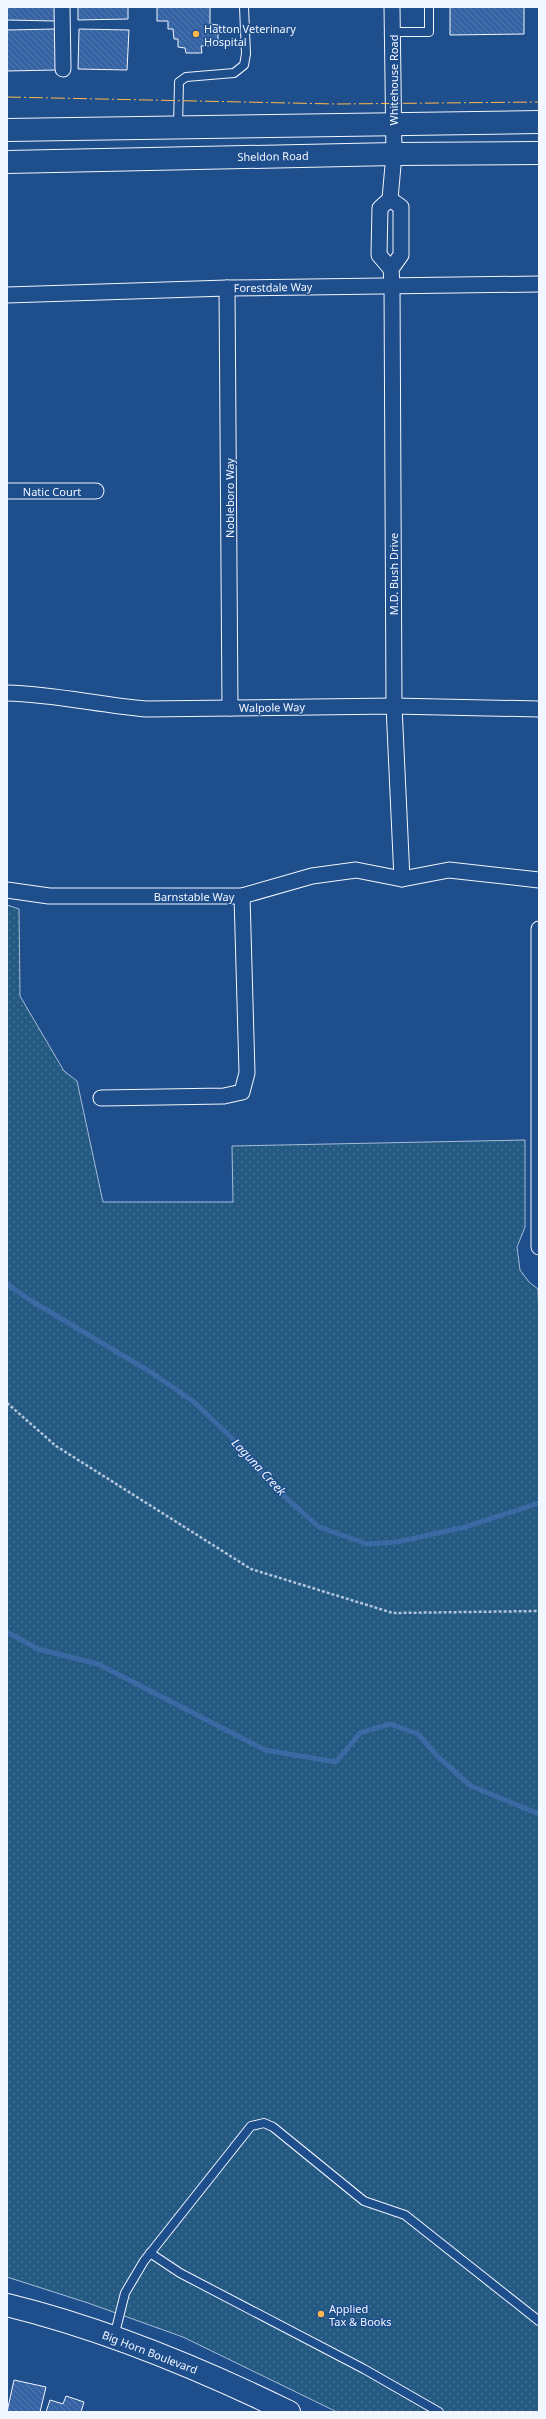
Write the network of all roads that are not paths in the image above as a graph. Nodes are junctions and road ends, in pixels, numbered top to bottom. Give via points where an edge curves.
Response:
1 (62, 7) edge
2 (244, 7) edge
3 (392, 7) edge
4 (429, 7) edge
5 (393, 32) junction
6 (63, 69) dead end
7 (393, 122) junction
8 (539, 122) edge
9 (178, 126) junction
10 (7, 130) edge
11 (394, 154) junction
12 (539, 154) edge
13 (7, 162) edge
14 (390, 199) junction
15 (391, 269) junction
16 (392, 284) junction
17 (539, 284) edge
18 (227, 288) junction
19 (7, 295) edge
20 (7, 491) edge
21 (96, 491) dead end
22 (7, 693) edge
23 (394, 706) junction
24 (230, 708) junction
25 (539, 709) edge
26 (402, 878) junction
27 (539, 880) edge
28 (7, 890) edge
29 (242, 896) junction
30 (539, 929) edge
31 (101, 1098) dead end
32 (539, 1247) edge
33 (150, 2254) junction
34 (7, 2305) edge
35 (539, 2321) edge
36 (114, 2338) junction
37 (289, 2412) edge
38 (438, 2412) edge

1 - 6 street
2 - 9 lane via 244,65 234,73 186,77 179,82
3 - 5 street, Whitehouse Road
4 - 5 lane via 429,32
5 - 7 street, Whitehouse Road
7 - 8 main road
7 - 9 main road
7 - 11 street, Whitehouse Road
9 - 10 main road
11 - 12 main road, Sheldon Road
11 - 13 main road, Sheldon Road
11 - 14 street
14 - 15 street via 401,207 401,255
14 - 15 street via 380,208 379,255
15 - 16 street, M.D. Bush Drive
16 - 17 street, Forestdale Way
16 - 18 street, Forestdale Way
16 - 23 street, M.D. Bush Drive
18 - 19 street, Forestdale Way
18 - 24 street, Nobleboro Way
20 - 21 street, Natic Court
22 - 24 street, Walpole Way via 64,697 146,709
23 - 24 street, Walpole Way
23 - 25 street, Walpole Way
23 - 26 street, M.D. Bush Drive
26 - 27 street via 449,870
26 - 29 street, Barnstable Way via 356,870 312,876
28 - 29 street, Barnstable Way via 49,896
29 - 31 street via 247,1073 242,1092 224,1096
30 - 32 street
33 - 35 lane via 251,2126 264,2123 273,2127 364,2201 405,2215
33 - 36 lane via 125,2293
33 - 38 lane via 180,2273 364,2369
34 - 36 main road, Big Horn Boulevard
36 - 37 main road, Big Horn Boulevard via 194,2369

